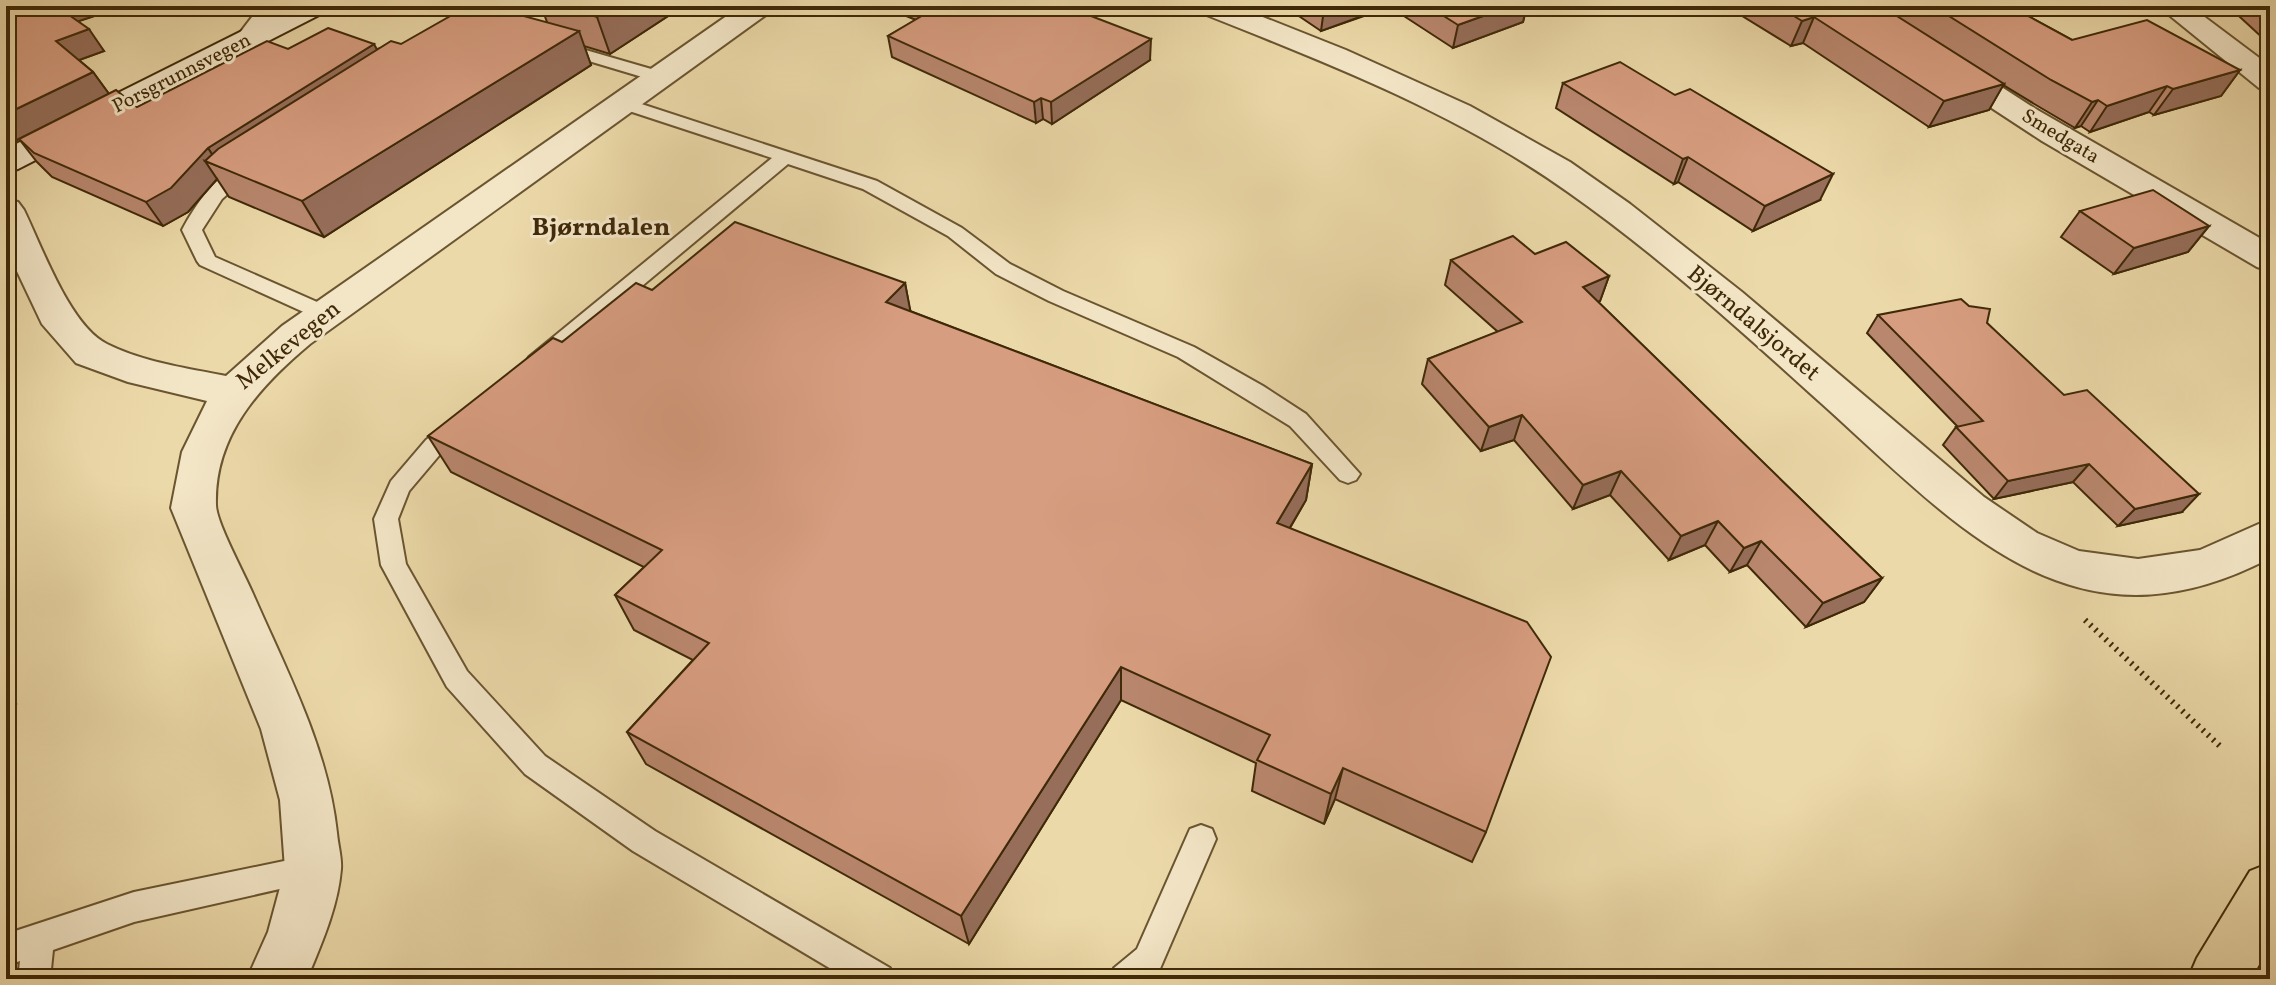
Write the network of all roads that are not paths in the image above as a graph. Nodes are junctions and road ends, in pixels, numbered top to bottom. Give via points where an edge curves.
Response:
1 (277, 6) edge
2 (315, 6) edge
3 (760, 6) edge
4 (1209, 6) edge
5 (1855, 6) edge
6 (2172, 6) edge
7 (545, 43) edge
8 (237, 47) junction
9 (659, 77) junction
10 (2270, 81) edge
11 (623, 103) junction
12 (785, 157) junction
13 (258, 161) edge
14 (6, 162) edge
15 (6, 210) edge
16 (2270, 259) edge
17 (326, 314) junction
18 (519, 376) edge
19 (232, 392) junction
20 (483, 406) edge
21 (1348, 474) dead end
22 (2270, 537) edge
23 (1201, 839) dead end
24 (313, 869) junction
25 (2270, 890) edge
26 (38, 939) junction
27 (6, 950) edge
28 (34, 979) edge
29 (277, 979) edge
30 (879, 979) edge
31 (1125, 979) edge
32 (2218, 979) edge

1 - 8 lane
2 - 8 street, Porsgrunnsvegen
3 - 9 street, Melkevegen
4 - 22 street, Bjørndalsjordet via 1431,99 1540,158 1630,220 1968,509 2034,555 2095,572 2165,576 2205,567
5 - 16 street, Smedgata via 1907,34 1954,71 2066,142
6 - 10 street
7 - 9 lane
8 - 14 street, Porsgrunnsvegen
9 - 11 street, Melkevegen
11 - 12 lane
11 - 17 street, Melkevegen
12 - 18 lane
12 - 21 lane via 870,185 955,232 1003,269 1186,352 1298,420
13 - 17 lane via 232,178 201,210 192,230 207,261
15 - 19 street via 61,324 90,353 142,372
17 - 19 street, Melkevegen via 264,360
19 - 24 street, Melkevegen via 197,468 193,508 287,729 307,800
20 - 30 lane via 434,446 399,487 386,519 394,565 457,679 535,765 644,841
23 - 31 lane via 1148,960
24 - 26 lane via 134,907
24 - 29 street, Melkevegen via 296,936
25 - 32 highway
26 - 27 lane
26 - 28 lane

